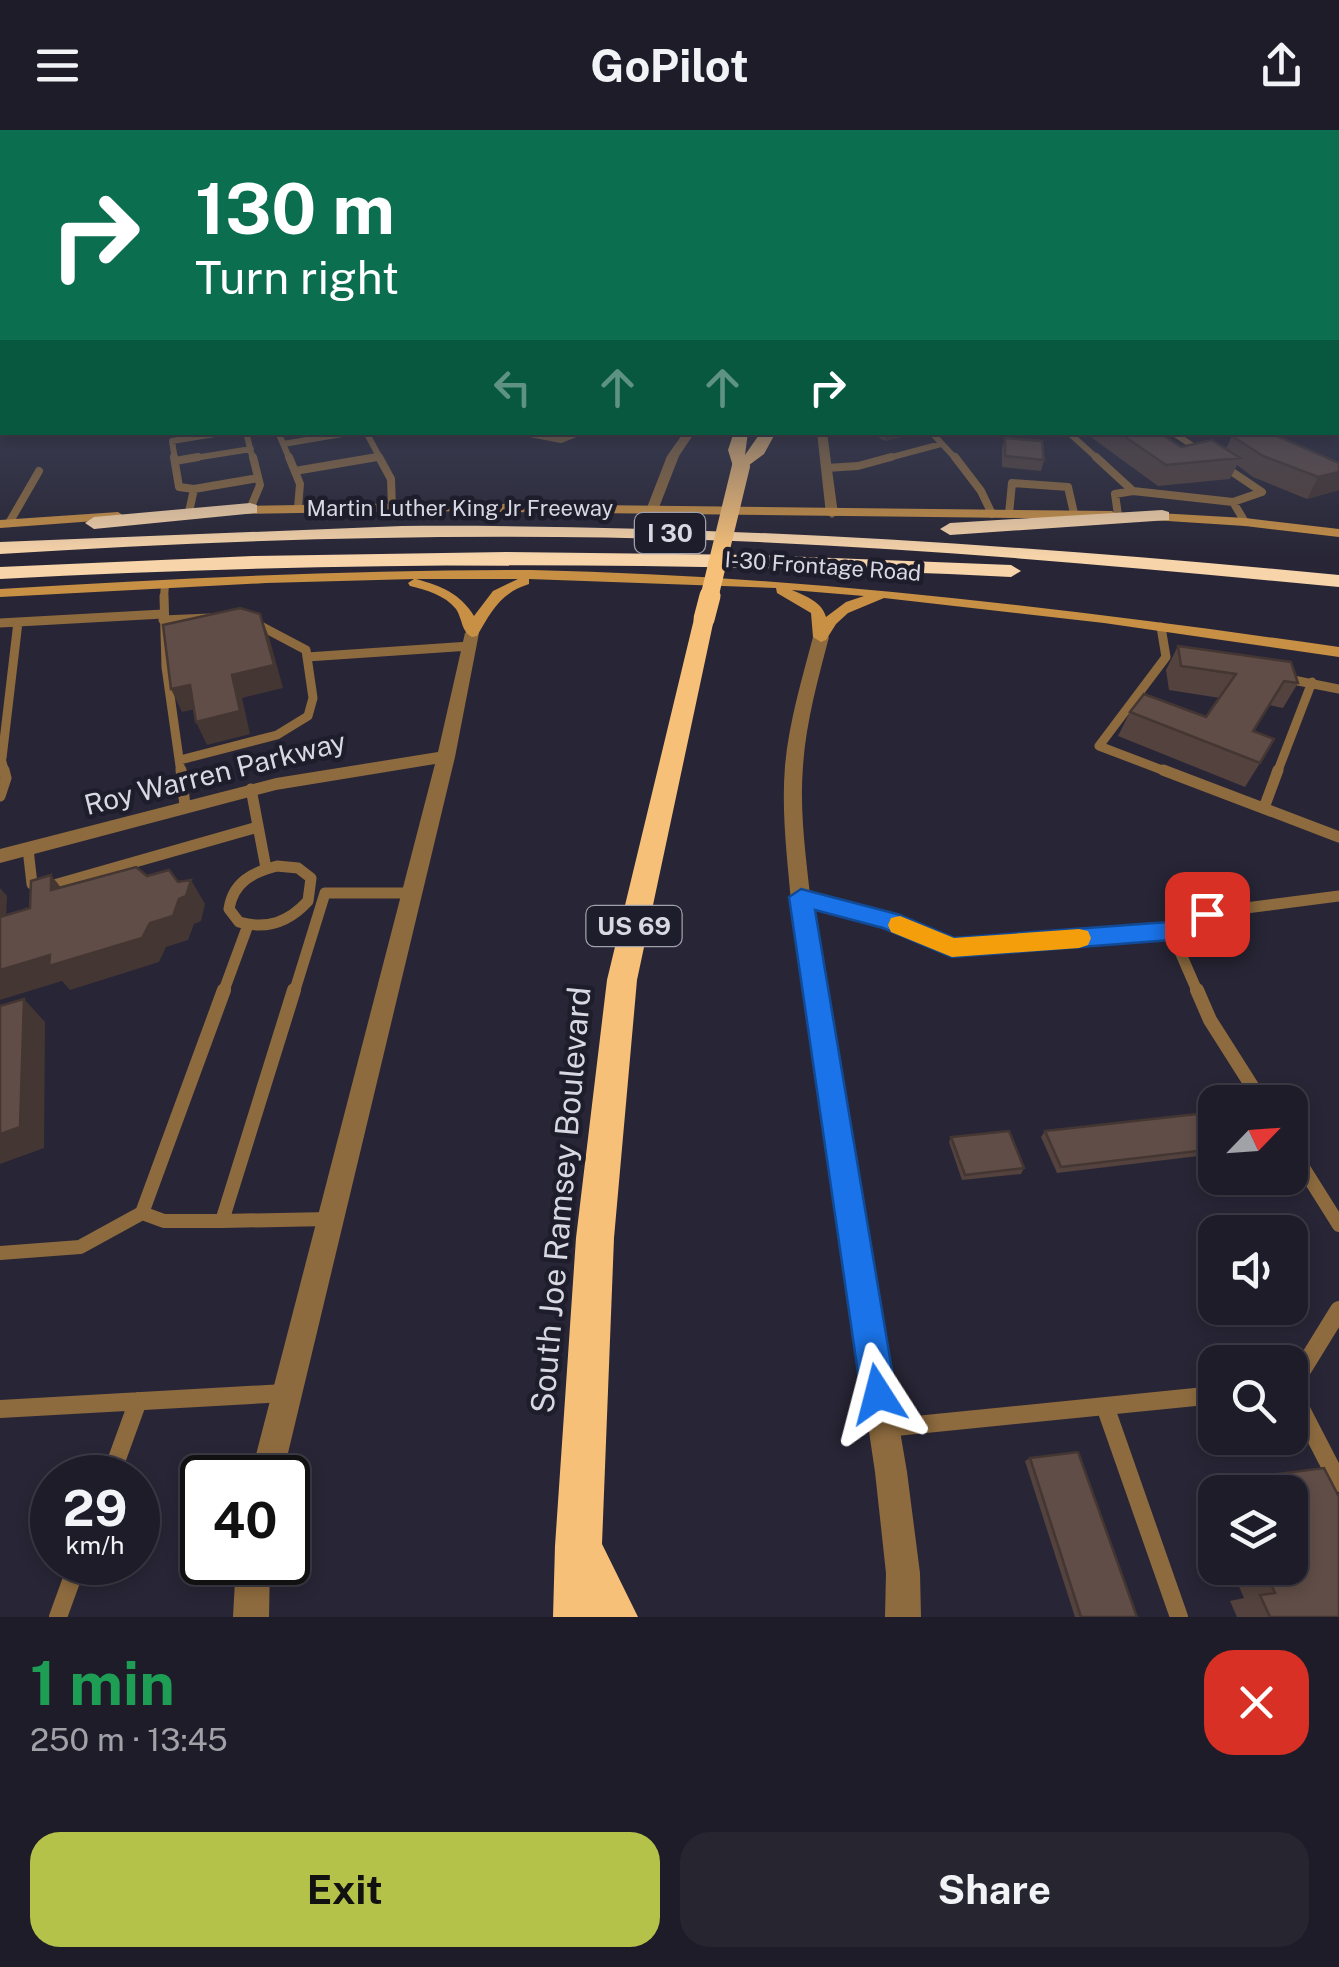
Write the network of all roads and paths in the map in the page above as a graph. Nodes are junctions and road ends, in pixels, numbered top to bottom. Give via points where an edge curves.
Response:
1 (209, 435) edge
2 (247, 435) edge
3 (279, 435) edge
4 (336, 435) edge
5 (368, 435) edge
6 (545, 435) edge
7 (576, 435) edge
8 (686, 435) edge
9 (740, 435) edge
10 (768, 435) edge
11 (822, 435) edge
12 (934, 435) edge
13 (1071, 435) edge
14 (1176, 435) edge
15 (282, 444) junction
16 (941, 444) junction
17 (251, 450) junction
18 (378, 456) junction
19 (175, 461) junction
20 (741, 466) junction
21 (826, 468) junction
22 (39, 471) dead end
23 (294, 472) junction
24 (258, 478) junction
25 (194, 489) junction
26 (1133, 491) junction
27 (1233, 502) junction
28 (298, 508) junction
29 (392, 508) junction
30 (250, 509) junction
31 (652, 510) junction
32 (189, 512) junction
33 (832, 514) junction
34 (992, 514) junction
35 (1009, 514) junction
36 (1118, 515) junction
37 (1162, 516) junction
38 (1075, 518) junction
39 (1245, 522) junction
40 (3, 527) edge
41 (644, 532) junction
42 (1339, 533) edge
43 (0, 548) edge
44 (0, 574) edge
45 (552, 576) junction
46 (395, 578) junction
47 (1339, 581) edge
48 (165, 584) junction
49 (766, 584) junction
50 (0, 593) edge
51 (891, 594) junction
52 (1339, 602) edge
53 (163, 617) junction
54 (218, 618) edge
55 (240, 620) edge
56 (18, 622) junction
57 (0, 623) edge
58 (1161, 627) junction
59 (822, 637) junction
60 (471, 639) junction
61 (1339, 652) edge
62 (307, 657) junction
63 (1166, 658) junction
64 (1184, 660) edge
65 (1275, 676) edge
66 (1312, 682) junction
67 (1339, 689) edge
68 (1, 756) edge
69 (446, 757) junction
70 (180, 760) junction
71 (251, 789) junction
72 (0, 796) edge
73 (185, 806) junction
74 (1264, 808) junction
75 (258, 827) junction
76 (1339, 837) edge
77 (28, 849) junction
78 (0, 856) edge
79 (266, 868) junction
80 (318, 893) junction
81 (412, 893) junction
82 (1339, 896) edge
83 (801, 897) junction
84 (248, 925) junction
85 (1171, 931) junction
86 (1251, 1085) edge
87 (1308, 1176) edge
88 (142, 1213) junction
89 (330, 1219) junction
90 (222, 1221) junction
91 (1339, 1225) edge
92 (0, 1253) edge
93 (1339, 1310) edge
94 (1308, 1360) edge
95 (287, 1392) junction
96 (1198, 1397) edge
97 (138, 1400) junction
98 (1105, 1406) junction
99 (0, 1408) edge
100 (1308, 1422) edge
101 (884, 1428) junction
102 (118, 1455) edge
103 (272, 1455) edge
104 (1339, 1483) edge
105 (578, 1546) junction
106 (70, 1585) edge
107 (252, 1585) edge
108 (58, 1617) edge
109 (251, 1617) edge
110 (578, 1617) edge
111 (614, 1617) edge
112 (903, 1617) edge
113 (1179, 1617) edge

1 - 19 lane via 172,441
2 - 17 lane
3 - 15 lane
4 - 15 lane
5 - 18 lane
6 - 7 lane
8 - 31 street
9 - 20 highway, US 69
10 - 20 highway, US 69
11 - 21 street
12 - 16 lane
13 - 26 lane
14 - 27 lane via 1262,492
15 - 23 lane
16 - 21 lane
16 - 34 lane via 973,476
17 - 19 lane
17 - 24 lane
18 - 23 lane
18 - 29 lane via 391,479
19 - 25 lane via 179,487
20 - 105 highway, South Joe Ramsey Boulevard / US 69, bridge via 622,980 595,1238
21 - 33 street
22 - 40 lane
23 - 28 lane
24 - 25 lane
24 - 30 lane
25 - 32 lane
26 - 27 lane
26 - 36 lane via 1115,494
27 - 39 lane
28 - 29 main road, I-30 Frontage Road
28 - 30 main road, I-30 Frontage Road
29 - 31 main road, I-30 Frontage Road
30 - 32 main road, I-30 Frontage Road
30 - 40 highway
31 - 33 main road, I-30 Frontage Road
32 - 40 main road, I-30 Frontage Road
33 - 34 main road, I-30 Frontage Road
34 - 35 main road, I-30 Frontage Road
35 - 38 main road, I-30 Frontage Road
35 - 38 lane via 1012,483 1068,487
36 - 37 main road, I-30 Frontage Road
36 - 38 main road, I-30 Frontage Road
37 - 38 highway
37 - 39 main road, I-30 Frontage Road
38 - 41 highway via 969,529
39 - 42 main road, I-30 Frontage Road
41 - 43 highway, Martin Luther King Jr Freeway / I 30 via 307,533
41 - 47 highway, Martin Luther King Jr Freeway / I 30 via 977,548
44 - 52 highway, Martin Luther King Jr Freeway / I 30 via 334,558 643,557 1061,574
45 - 46 main road, I-30 Frontage Road
45 - 49 main road, I-30 Frontage Road
45 - 60 main road via 498,590
46 - 48 main road, I-30 Frontage Road
46 - 60 main road via 458,600 468,614
48 - 50 main road, I-30 Frontage Road
48 - 53 lane
49 - 51 main road, I-30 Frontage Road
49 - 59 main road via 818,612
51 - 58 main road, I-30 Frontage Road
51 - 59 main road via 844,608
53 - 54 lane
53 - 56 lane
53 - 70 lane
55 - 62 lane via 278,632 302,646
56 - 57 lane
56 - 68 lane
58 - 61 main road, I-30 Frontage Road
58 - 63 lane
59 - 83 street via 794,768
60 - 62 lane
60 - 69 street
62 - 70 lane via 314,703 302,722 275,736
63 - 64 lane
63 - 74 lane via 1099,746
65 - 66 lane
66 - 67 lane
66 - 74 lane
68 - 72 lane via 6,778
69 - 71 street, Roy Warren Parkway via 336,769
69 - 81 street
70 - 73 lane
71 - 73 street, Roy Warren Parkway
71 - 75 lane
73 - 77 street, Roy Warren Parkway
74 - 76 lane
75 - 77 lane via 47,887 32,884
75 - 79 lane
77 - 78 street, Roy Warren Parkway
79 - 80 lane via 305,872
79 - 84 lane via 246,878 229,902 233,916
80 - 81 lane
80 - 84 lane via 293,916
80 - 90 lane
81 - 89 street
82 - 85 lane via 1207,914
83 - 85 lane via 889,920 952,948
83 - 101 street
84 - 88 lane
85 - 86 lane via 1210,1020
87 - 91 lane
88 - 90 lane via 164,1222
88 - 92 lane via 80,1248
89 - 90 lane
89 - 95 street
93 - 94 lane
95 - 97 lane
95 - 103 street
96 - 98 lane
97 - 99 lane
97 - 102 lane
98 - 101 lane
98 - 113 lane
100 - 104 lane
101 - 112 street
105 - 110 highway, South Joe Ramsey Boulevard / US 69
105 - 111 highway
106 - 108 lane
107 - 109 street

